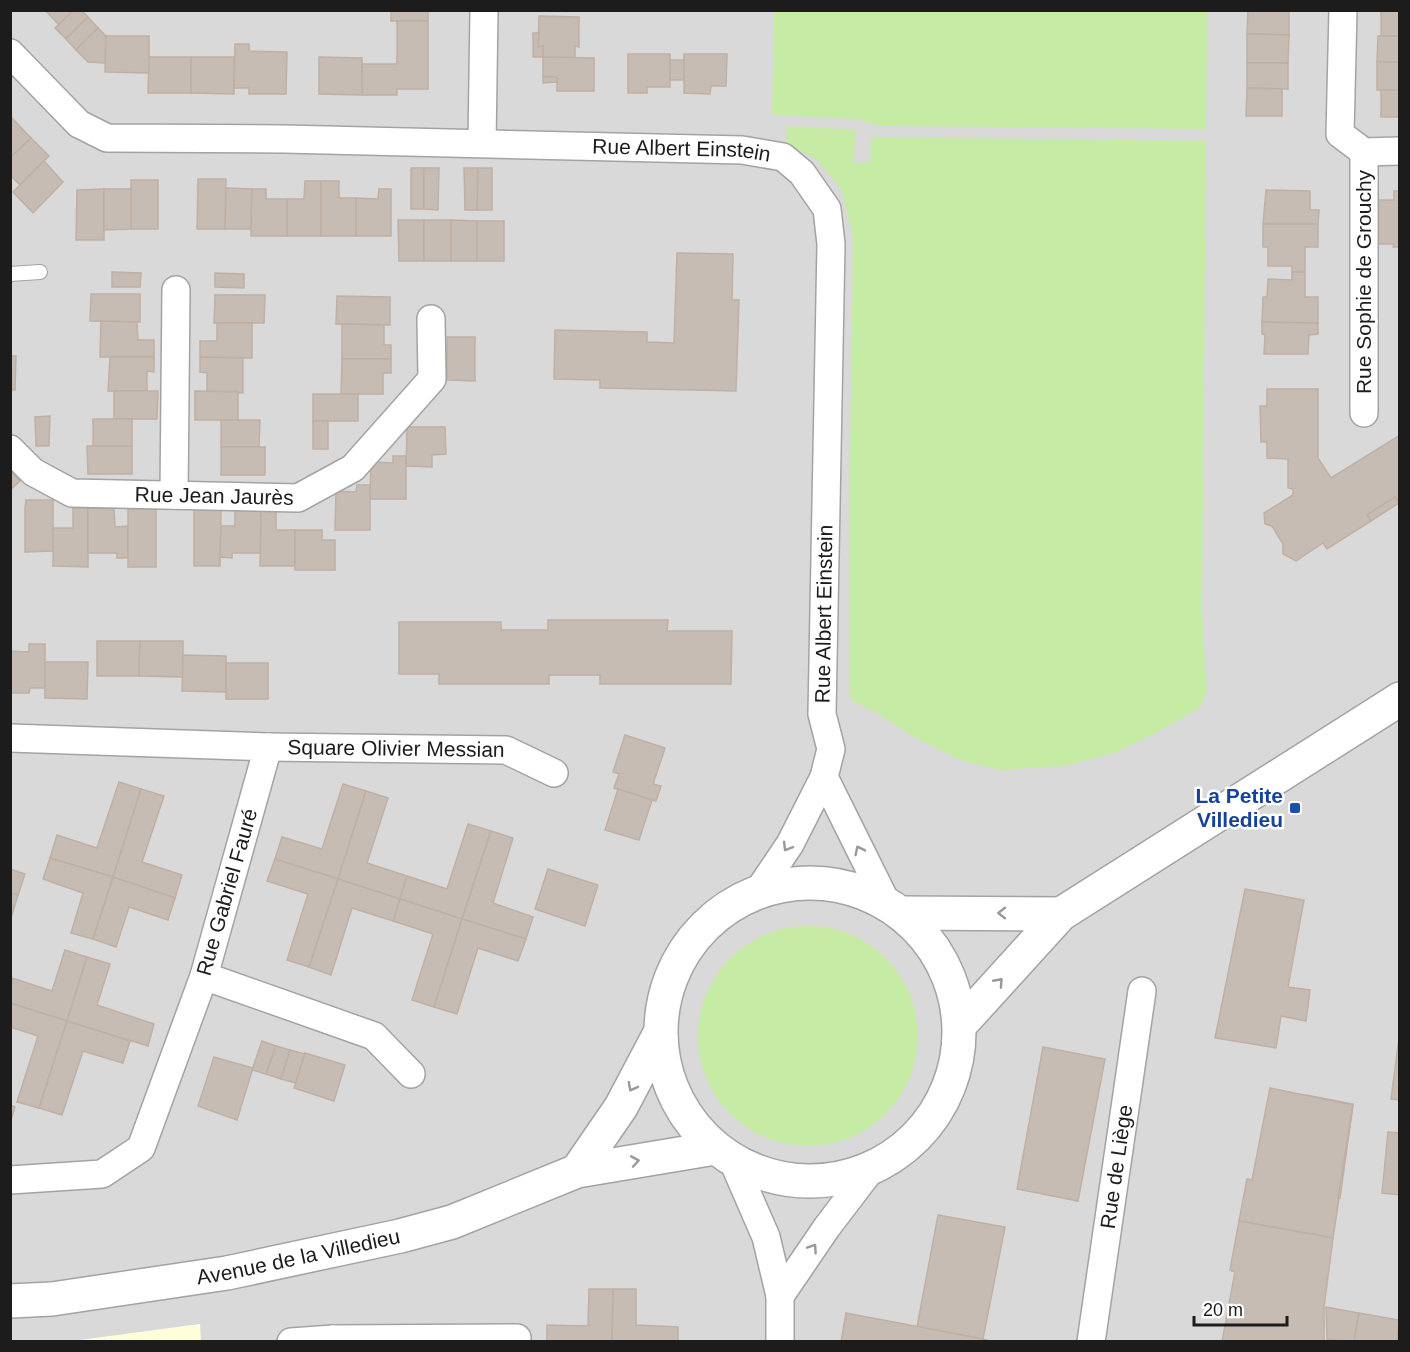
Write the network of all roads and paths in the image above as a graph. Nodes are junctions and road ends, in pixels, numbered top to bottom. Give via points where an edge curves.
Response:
1 (484, 10) edge
2 (1343, 10) edge
3 (10, 53) edge
4 (482, 143) junction
5 (1400, 151) edge
6 (1364, 152) junction
7 (40, 272) dead end
8 (10, 274) edge
9 (176, 290) dead end
10 (431, 319) dead end
11 (1364, 413) dead end
12 (10, 449) edge
13 (174, 495) junction
14 (1400, 699) edge
15 (10, 738) edge
16 (268, 747) junction
17 (554, 773) dead end
18 (824, 777) junction
19 (759, 890) junction
20 (894, 908) junction
21 (1061, 914) junction
22 (204, 976) junction
23 (1142, 991) dead end
24 (960, 1026) junction
25 (659, 1035) junction
26 (411, 1074) dead end
27 (724, 1155) junction
28 (872, 1168) junction
29 (577, 1170) junction
30 (10, 1180) edge
31 (780, 1296) junction
32 (10, 1301) edge
33 (517, 1338) dead end
34 (334, 1340) edge
35 (291, 1341) edge
36 (780, 1341) edge
37 (1091, 1341) edge

1 - 4 street
2 - 6 street via 1340,134
3 - 4 street, Rue Albert Einstein via 79,124 107,138
4 - 18 street, Rue Albert Einstein via 742,150 783,157 802,173 827,209 831,244 822,714 831,749
5 - 6 street
6 - 11 street, Rue Sophie de Grouchy
7 - 8 lane
9 - 13 street
10 - 13 street, Rue Jean Jaurès via 432,378 353,468 298,498
12 - 13 street, Rue Jean Jaurès via 33,472 72,493
14 - 21 street
15 - 16 street
16 - 17 street, Square Olivier Messian via 506,750
16 - 22 street, Rue Gabriel Fauré
18 -> 19 street, Rue Albert Einstein via 790,844
20 -> 18 street
19 - 20 street via 802,882 846,886
19 - 25 street via 718,913 686,946 666,988
21 -> 20 street
20 - 24 street via 932,945 952,983
24 -> 21 street
22 - 26 street via 374,1036
22 - 30 street, Rue Gabriel Fauré via 141,1148 102,1174
23 - 37 street, Rue de Liège
24 - 28 street via 955,1070 938,1110 909,1144
25 - 27 street via 666,1077 686,1116
25 -> 29 street via 621,1107
27 - 28 street via 778,1178 826,1181
29 -> 27 street, Avenue de la Villedieu
27 - 31 street via 766,1237
31 -> 28 street
29 - 32 street, Avenue de la Villedieu via 452,1222 400,1236 227,1273 52,1299
31 - 36 street
33 - 34 street
34 - 35 street

